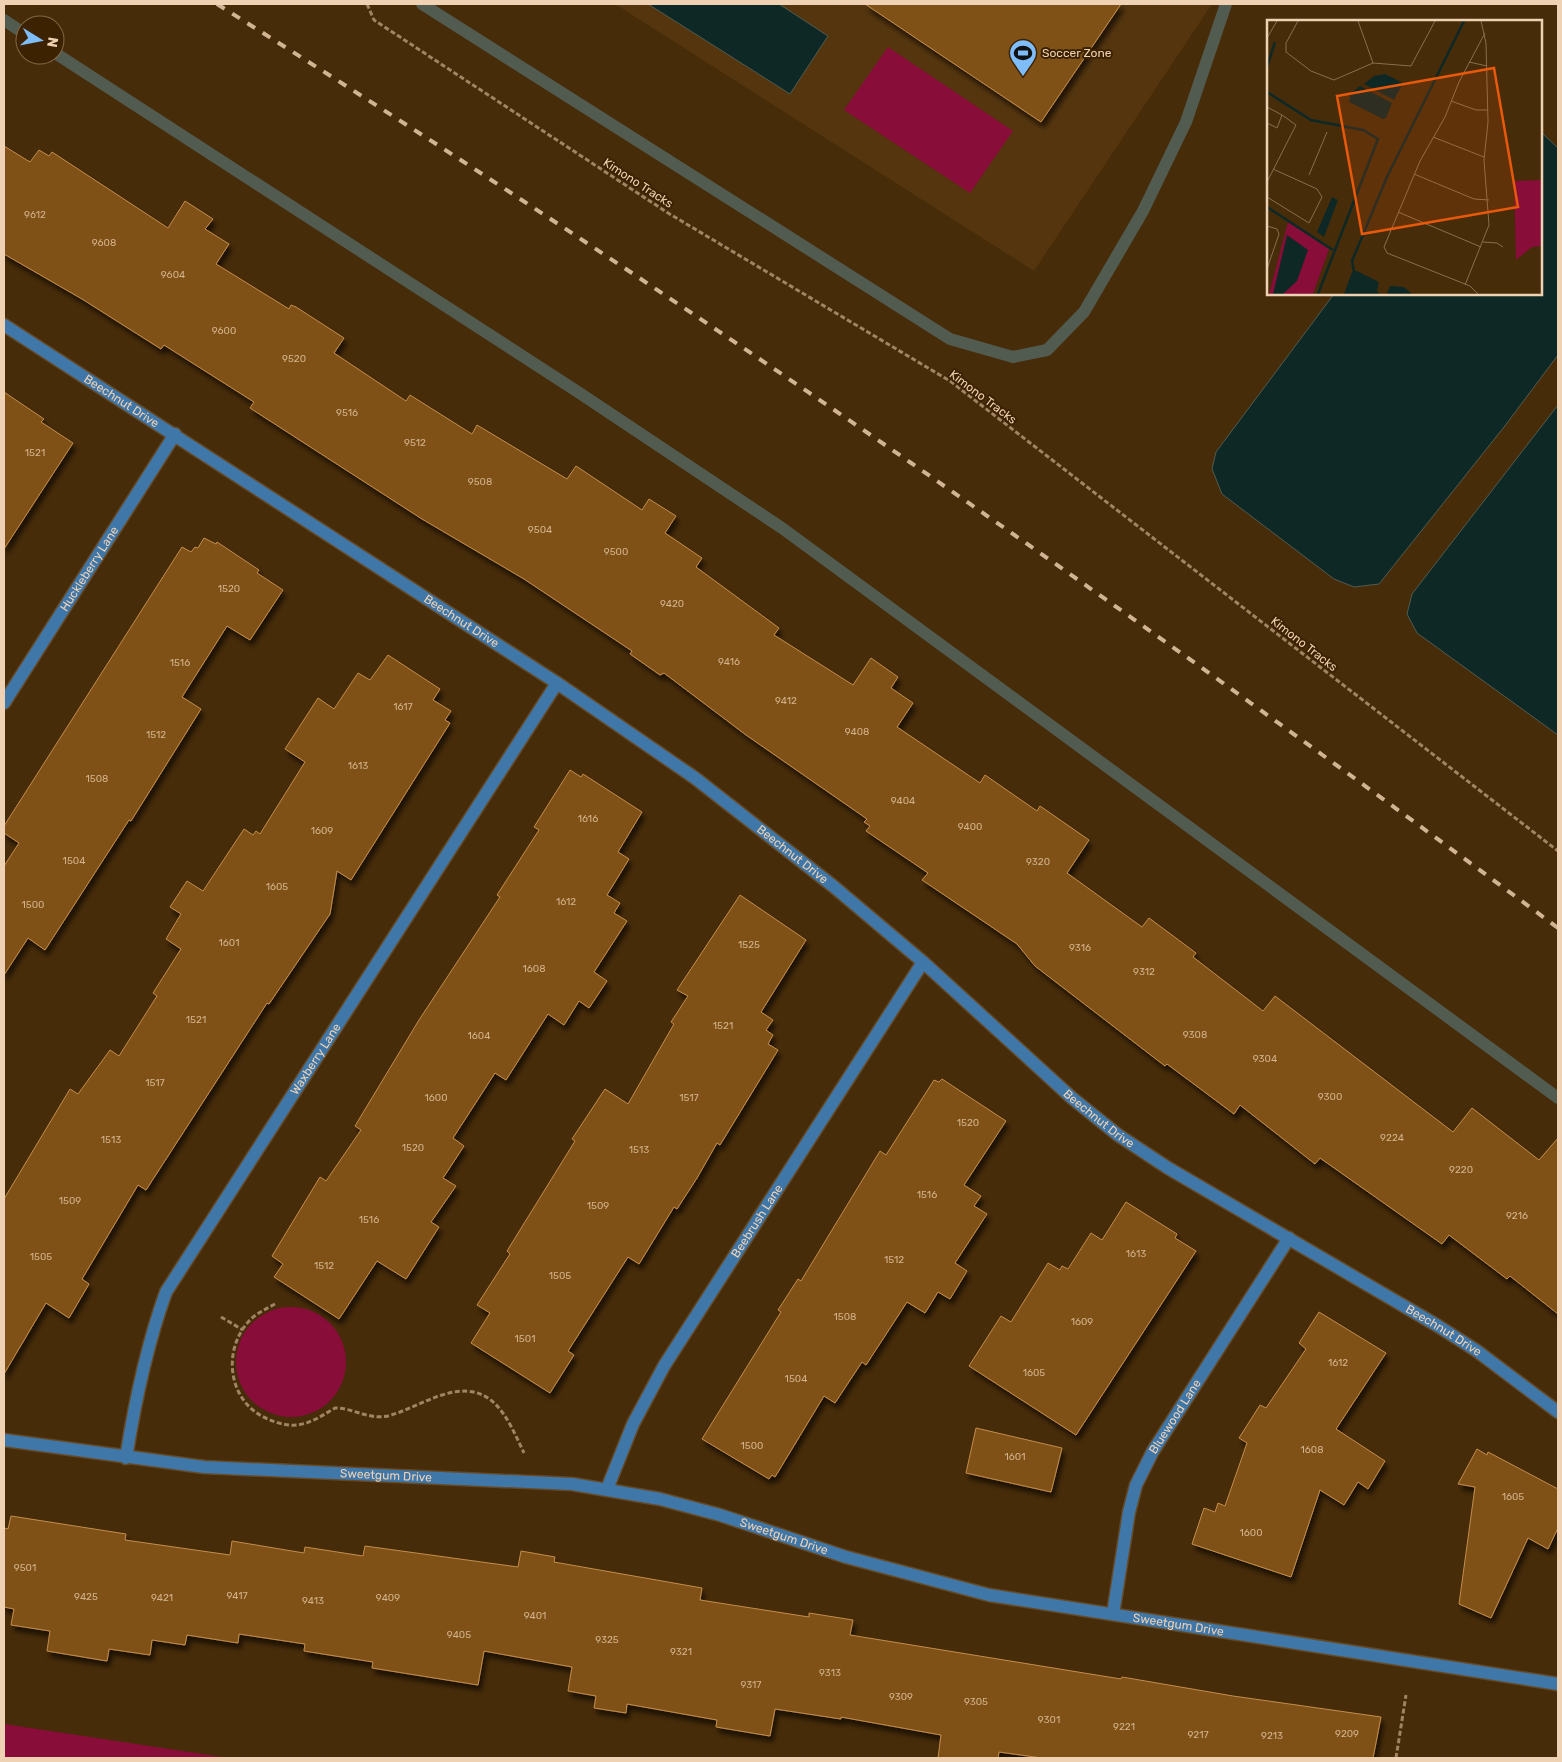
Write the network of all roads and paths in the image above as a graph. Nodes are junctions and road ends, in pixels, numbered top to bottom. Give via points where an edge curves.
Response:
1 (367, 4) edge
2 (4, 325) edge
3 (175, 434) junction
4 (557, 683) junction
5 (4, 703) edge
6 (1558, 852) edge
7 (923, 962) junction
8 (1289, 1238) junction
9 (275, 1304) dead end
10 (221, 1318) dead end
11 (243, 1330) junction
12 (1558, 1412) edge
13 (4, 1440) edge
14 (126, 1458) junction
15 (526, 1458) dead end
16 (607, 1490) junction
17 (1113, 1614) junction
18 (1558, 1684) edge
19 (1406, 1695) dead end
20 (1396, 1758) edge

1 - 6 path, Kimono Tracks via 374,20 668,213 950,381
2 - 3 street, Beechnut Drive
3 - 4 street, Beechnut Drive
3 - 5 street, Huckleberry Lane
4 - 7 street, Beechnut Drive via 695,778 833,886
4 - 14 street, Waxberry Lane via 166,1292 137,1386
7 - 8 street, Beechnut Drive via 1072,1098 1118,1135
7 - 16 street, Beebrush Lane via 664,1366 633,1424
8 - 12 street, Beechnut Drive via 1477,1351
8 - 17 street, Bluewood Lane via 1153,1451 1136,1485
9 - 11 path via 261,1311
10 - 11 path
11 - 15 path via 233,1354 231,1374 237,1391 260,1416 278,1424 297,1425 314,1421 335,1408 370,1417 386,1416 443,1395 477,1392 497,1404
13 - 14 street, Sweetgum Drive
14 - 16 street, Sweetgum Drive via 204,1467 572,1484
16 - 17 street, Sweetgum Drive via 660,1499 720,1515 927,1580 989,1595
17 - 18 street, Sweetgum Drive
19 - 20 path

